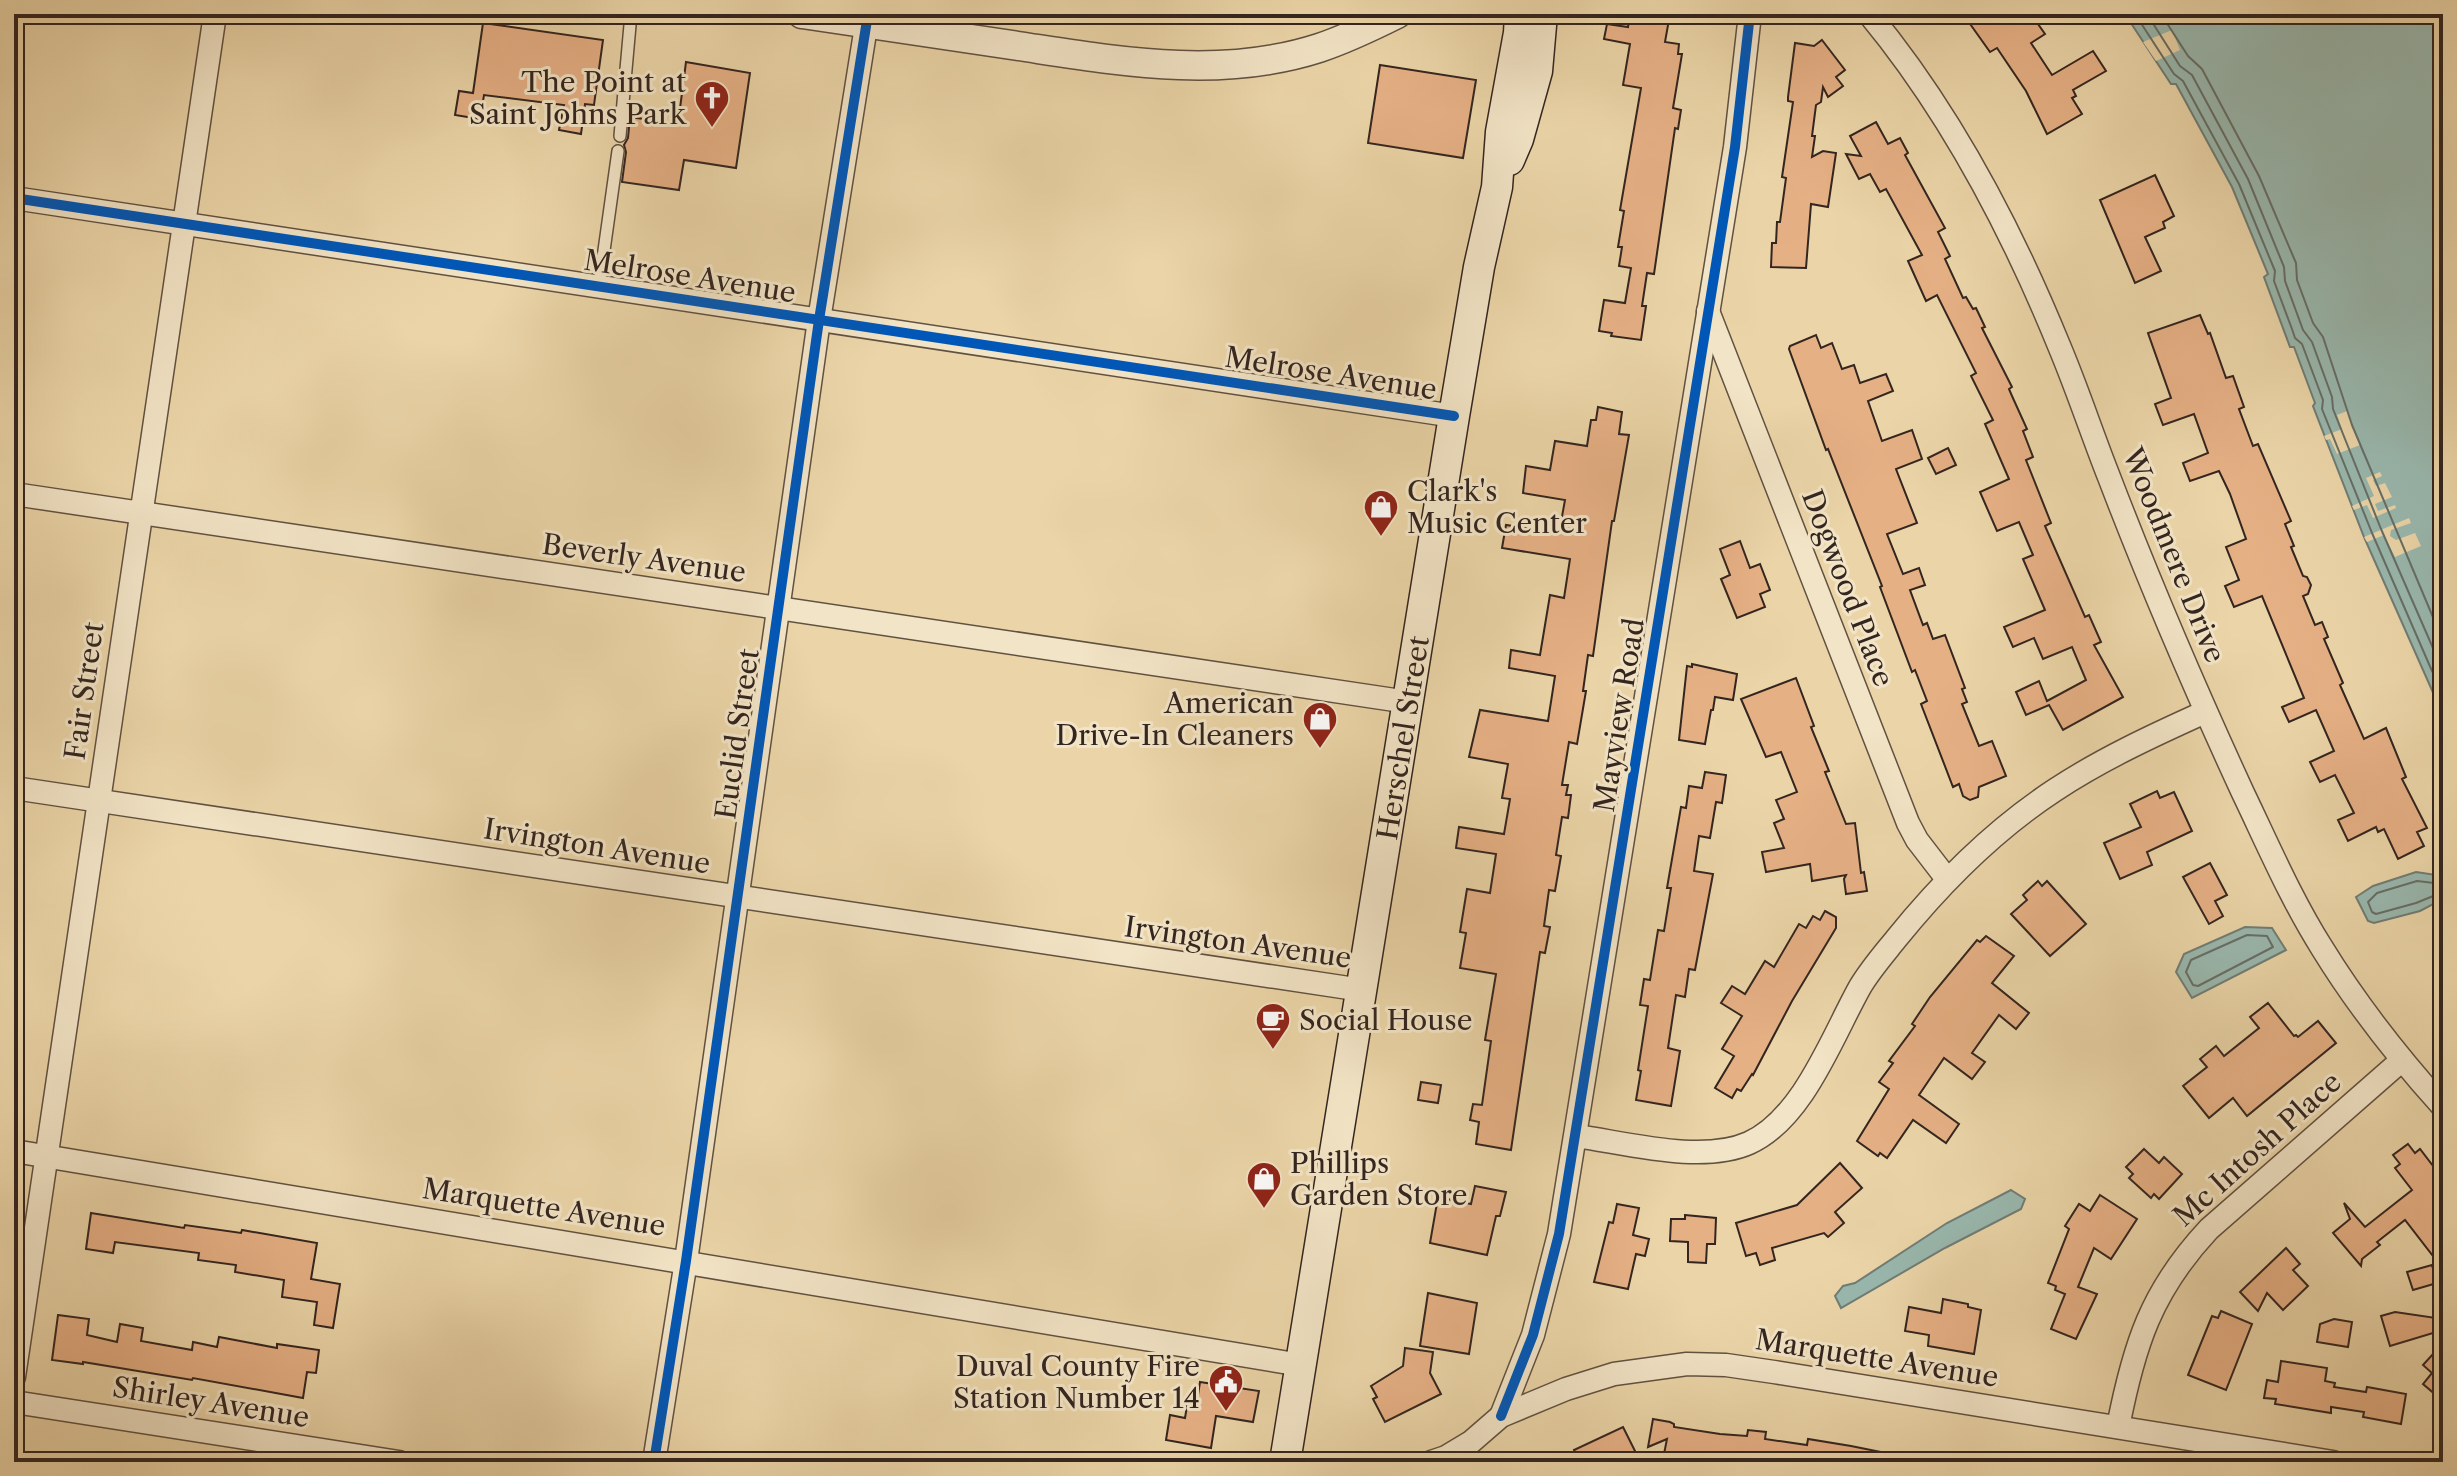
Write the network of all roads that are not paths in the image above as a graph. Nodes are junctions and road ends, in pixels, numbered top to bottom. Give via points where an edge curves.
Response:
1 (215, 14) edge
2 (631, 14) edge
3 (802, 14) edge
4 (1397, 14) edge
5 (1520, 14) edge
6 (1542, 14) edge
7 (1750, 14) edge
8 (1869, 14) edge
9 (868, 19) edge
10 (620, 136) dead end
11 (618, 151) dead end
12 (1497, 187) junction
13 (14, 198) edge
14 (186, 223) junction
15 (599, 286) junction
16 (1708, 310) junction
17 (819, 320) junction
18 (1454, 416) junction
19 (14, 494) edge
20 (141, 513) junction
21 (779, 608) junction
22 (1408, 702) junction
23 (2205, 712) junction
24 (14, 788) edge
25 (98, 802) junction
26 (1947, 879) junction
27 (737, 898) junction
28 (1362, 990) junction
29 (2402, 1060) junction
30 (2443, 1107) edge
31 (1576, 1136) junction
32 (14, 1151) edge
33 (47, 1157) junction
34 (686, 1261) junction
35 (1301, 1365) junction
36 (14, 1377) edge
37 (14, 1402) edge
38 (1501, 1416) junction
39 (2118, 1427) junction
40 (399, 1462) edge
41 (654, 1462) edge
42 (1285, 1462) edge
43 (1431, 1462) edge
44 (2333, 1462) edge

1 - 14 street, Fair Street
2 - 10 lane
3 - 9 street
4 - 9 street via 1316,49 1192,67 1136,64
5 - 12 main road, Herschel Street
6 - 12 main road via 1532,94
7 - 16 street, Mayview Road
8 - 23 street, Woodmere Drive via 1962,149 2023,262
9 - 17 street, Euclid Street
11 - 15 lane
12 - 18 main road, Herschel Street
13 - 14 street, Melrose Avenue
14 - 15 street, Melrose Avenue
14 - 20 street, Fair Street
15 - 17 street, Melrose Avenue
16 - 26 street, Dogwood Place via 1908,823
16 - 31 street, Mayview Road
17 - 18 street, Melrose Avenue
17 - 21 street, Euclid Street
18 - 22 main road, Herschel Street
19 - 20 street, Beverly Avenue
20 - 21 street, Beverly Avenue
20 - 25 street, Fair Street
21 - 22 street, Beverly Avenue
21 - 27 street, Euclid Street
22 - 28 main road, Herschel Street
23 - 26 street via 2055,790
23 - 29 street, Woodmere Drive via 2313,934
24 - 25 street, Irvington Avenue
25 - 27 street, Irvington Avenue
25 - 33 street, Fair Street
26 - 31 street via 1862,983 1802,1094 1769,1131 1750,1143 1710,1153
27 - 28 street, Irvington Avenue
27 - 34 street, Euclid Street
28 - 35 main road, Herschel Street
29 - 30 street, Woodmere Drive
29 - 39 street, Mc Intosh Place via 2183,1257 2142,1332
31 - 38 street, Mayview Road via 1559,1234 1533,1335
32 - 33 street, Marquette Avenue
33 - 34 street, Marquette Avenue
33 - 36 street, Fair Street
34 - 35 street, Marquette Avenue
34 - 41 street, Euclid Street
35 - 42 main road, Herschel Street
37 - 40 street, Shirley Avenue
38 - 39 street, Marquette Avenue via 1614,1374 1687,1364 1774,1372
38 - 43 street, Marquette Avenue via 1471,1442
39 - 44 street, Marquette Avenue

